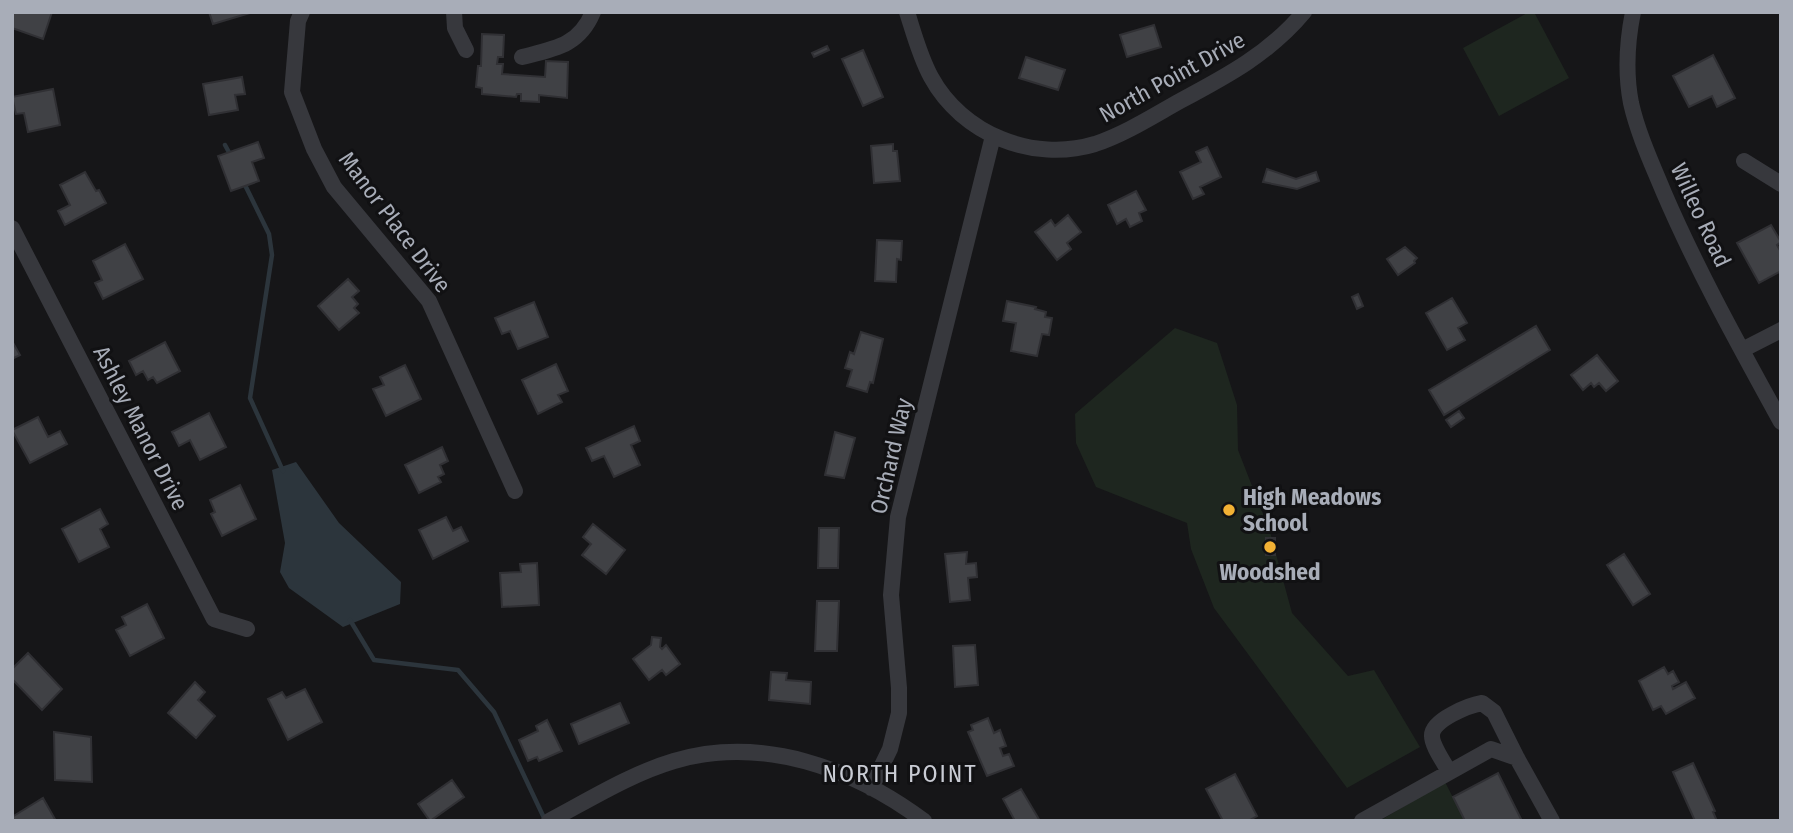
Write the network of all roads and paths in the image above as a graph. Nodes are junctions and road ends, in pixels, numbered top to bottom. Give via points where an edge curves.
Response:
1 (302, 12) edge
2 (454, 12) edge
3 (593, 12) edge
4 (907, 12) edge
5 (1304, 12) edge
6 (1633, 12) edge
7 (466, 50) dead end
8 (522, 57) dead end
9 (993, 136) junction
10 (1744, 161) dead end
11 (1781, 184) edge
12 (12, 228) edge
13 (1781, 330) edge
14 (1742, 351) junction
15 (1781, 422) edge
16 (515, 491) dead end
17 (247, 629) dead end
18 (1517, 758) junction
19 (1449, 772) junction
20 (871, 788) junction
21 (549, 821) edge
22 (924, 821) edge
23 (1362, 821) edge
24 (1552, 821) edge

1 - 16 street, Manor Place Drive via 292,92 314,149 334,187 429,301
2 - 7 street via 455,28
3 - 8 street via 585,30 574,39
4 - 9 street, North Point Drive via 922,57 943,95 974,125
5 - 9 street, North Point Drive via 1278,41 1245,65 1120,134 1069,149 1016,145
6 - 14 street, Willeo Road via 1628,72 1636,122 1682,233
9 - 20 street, Orchard Way via 898,517 891,595 899,713 891,749
10 - 11 street
12 - 17 street, Ashley Manor Drive via 214,619
13 - 14 street
14 - 15 street, Willeo Road
18 - 19 street via 1490,748
18 - 19 street via 1494,712 1482,703 1442,721 1432,731
18 - 24 street
19 - 23 street
20 - 21 street via 831,768 791,756 745,751 703,754 643,773
20 - 22 street

